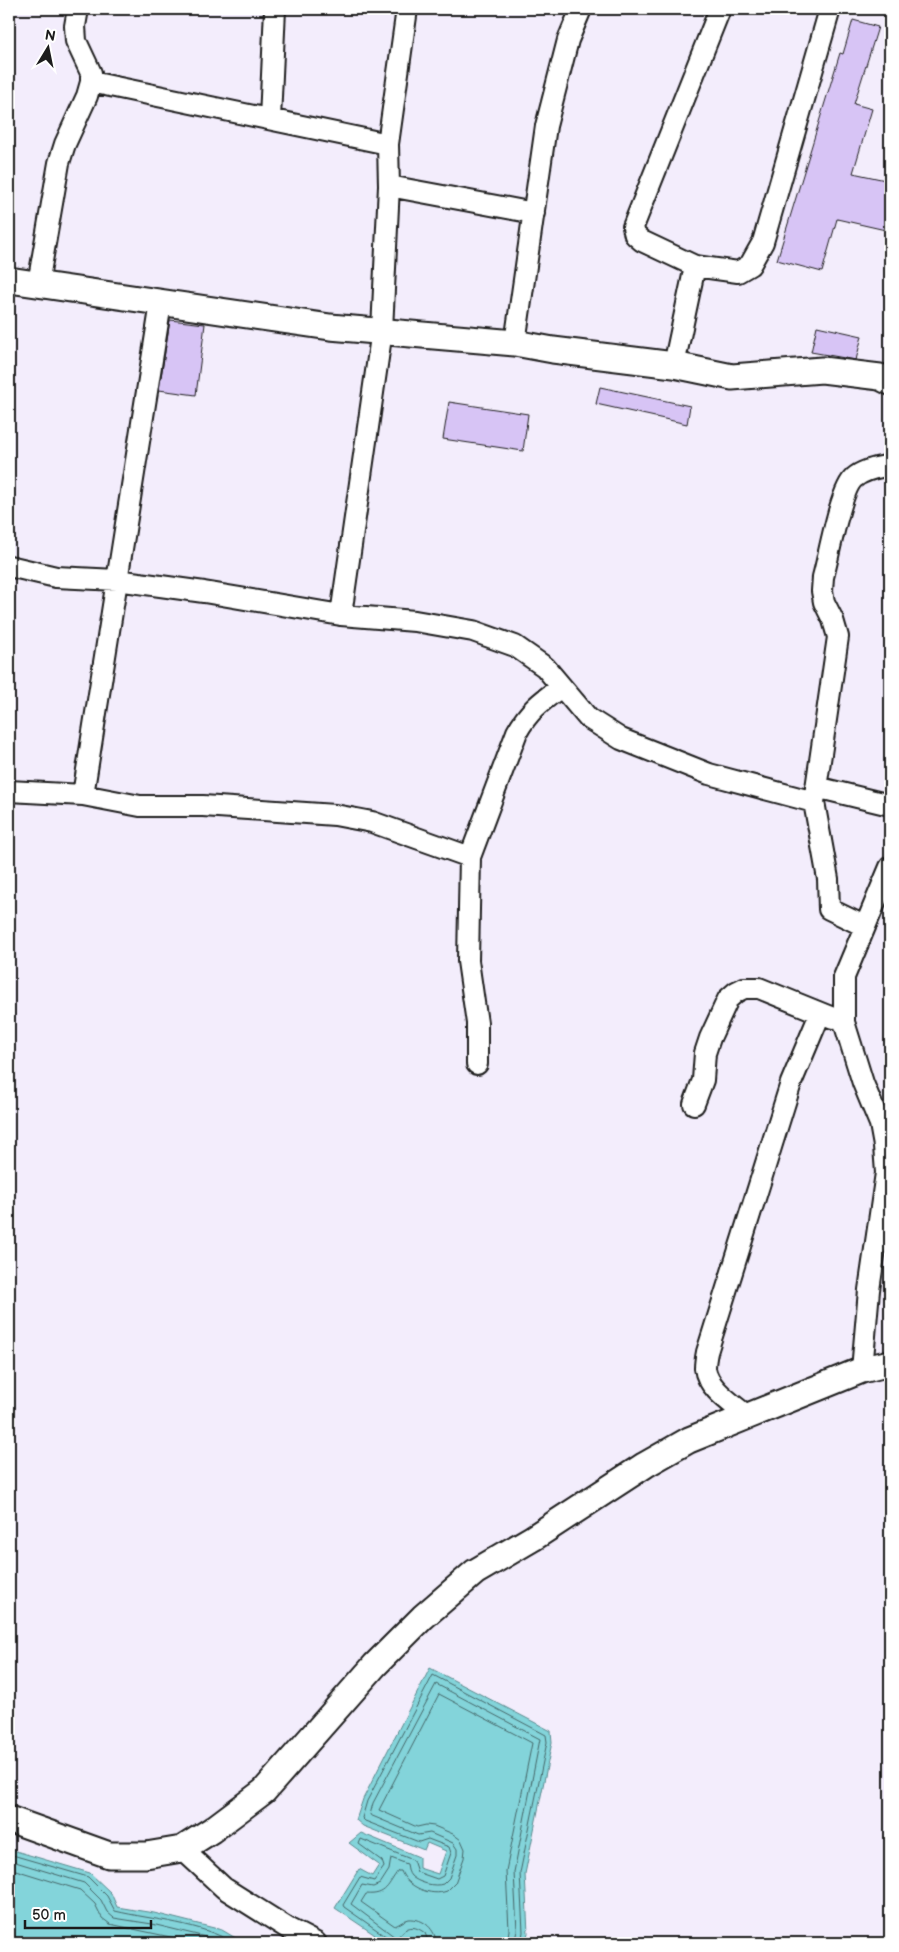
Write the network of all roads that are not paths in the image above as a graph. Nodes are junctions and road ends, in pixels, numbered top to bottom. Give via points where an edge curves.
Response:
1 (78, 9) edge
2 (275, 9) edge
3 (407, 9) edge
4 (581, 9) edge
5 (720, 9) edge
6 (830, 9) edge
7 (91, 82) junction
8 (270, 119) junction
9 (388, 144) junction
10 (389, 186) junction
11 (534, 214) junction
12 (695, 266) junction
13 (9, 280) edge
14 (38, 284) junction
15 (161, 303) junction
16 (382, 330) junction
17 (515, 343) junction
18 (674, 365) junction
19 (890, 382) edge
20 (890, 465) edge
21 (9, 566) edge
22 (117, 580) junction
23 (341, 615) junction
24 (561, 688) junction
25 (9, 791) edge
26 (815, 794) junction
27 (84, 795) junction
28 (890, 805) edge
29 (470, 857) junction
30 (889, 875) edge
31 (864, 926) junction
32 (820, 1014) junction
33 (844, 1022) junction
34 (477, 1064) dead end
35 (694, 1104) dead end
36 (890, 1362) edge
37 (862, 1370) junction
38 (747, 1416) junction
39 (9, 1820) edge
40 (182, 1849) junction
41 (316, 1943) edge

1 - 7 street via 76,41 91,73
2 - 8 street
3 - 9 street
4 - 11 street via 568,40 546,126
5 - 12 street via 633,227 635,235 642,241
6 - 12 street via 763,242 750,265 738,272
7 - 8 street
7 - 14 street via 59,163
8 - 9 street
9 - 10 street
10 - 11 street
10 - 16 street
11 - 17 street
12 - 18 street
13 - 14 main road
14 - 15 main road
15 - 16 main road via 330,327
15 - 22 street
16 - 17 main road
16 - 23 street
17 - 18 main road
18 - 19 main road via 732,377 822,370 880,377
20 - 26 street via 862,472 852,479 844,494 823,577 824,602 838,637
21 - 22 street via 56,577
22 - 23 street
22 - 27 street
23 - 24 street via 415,621 473,631 515,646 545,667
24 - 26 street via 588,718 621,739 708,774
24 - 29 street via 536,705 516,732
25 - 27 street
26 - 28 street
26 - 31 street via 828,879 829,909
27 - 29 street via 140,806 203,806 335,815 372,822
29 - 34 street via 468,961 477,1024
30 - 31 street
31 - 33 street via 844,977
32 - 33 street
32 - 35 street via 759,988 744,988 736,992 728,1000 710,1038 703,1080
32 - 38 street via 791,1083 707,1352 707,1377
33 - 37 street via 880,1124 886,1173 869,1290
36 - 37 main road
37 - 38 main road
38 - 40 main road via 689,1440 645,1465 475,1572 422,1617 264,1791
39 - 40 main road via 109,1855 146,1855
40 - 41 street via 224,1888

